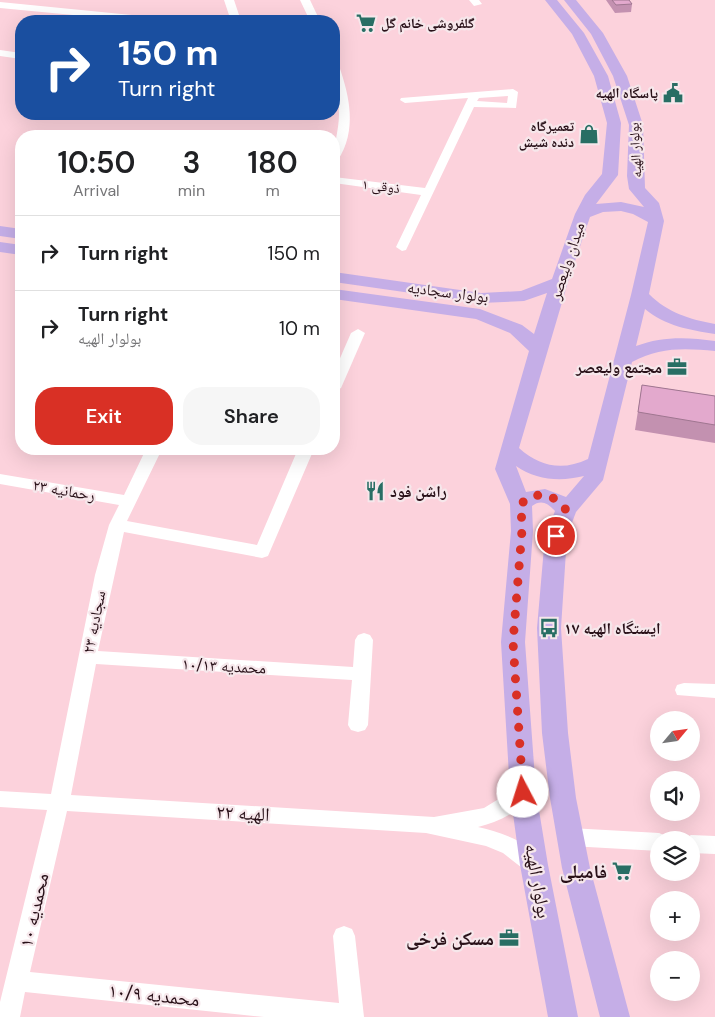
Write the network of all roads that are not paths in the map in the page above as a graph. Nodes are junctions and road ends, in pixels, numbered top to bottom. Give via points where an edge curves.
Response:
1 (229, 0) edge
2 (305, 0) edge
3 (551, 0) edge
4 (570, 0) edge
5 (23, 4) edge
6 (0, 5) edge
7 (113, 15) edge
8 (234, 15) edge
9 (312, 15) edge
10 (0, 53) edge
11 (15, 55) edge
12 (340, 99) edge
13 (405, 100) dead end
14 (340, 142) edge
15 (340, 181) edge
16 (604, 185) junction
17 (637, 189) junction
18 (429, 192) junction
19 (583, 214) junction
20 (656, 221) junction
21 (0, 231) edge
22 (15, 233) edge
23 (0, 247) edge
24 (402, 247) dead end
25 (15, 249) edge
26 (340, 278) edge
27 (559, 282) junction
28 (340, 295) edge
29 (640, 295) junction
30 (510, 298) junction
31 (676, 321) junction
32 (502, 322) junction
33 (715, 329) edge
34 (358, 333) dead end
35 (671, 343) junction
36 (715, 346) edge
37 (539, 351) junction
38 (624, 359) junction
39 (340, 374) edge
40 (509, 449) junction
41 (151, 455) edge
42 (303, 455) edge
43 (599, 462) junction
44 (0, 479) edge
45 (128, 501) junction
46 (521, 504) junction
47 (566, 510) junction
48 (117, 525) junction
49 (364, 640) dead end
50 (87, 657) junction
51 (361, 674) junction
52 (684, 690) dead end
53 (715, 691) edge
54 (358, 726) dead end
55 (523, 792) junction
56 (0, 799) edge
57 (59, 802) junction
58 (426, 824) junction
59 (570, 837) junction
60 (650, 841) edge
61 (700, 844) edge
62 (715, 845) edge
63 (534, 865) junction
64 (344, 936) dead end
65 (17, 981) junction
66 (351, 1016) edge
67 (8, 1017) edge
68 (563, 1017) edge
69 (615, 1017) edge

1 - 8 street
2 - 9 street
3 - 16 main road, بولوار الهیه via 578,33 601,76 614,123 610,175
4 - 17 main road, بولوار الهیه via 597,33 620,76 636,125
5 - 6 street
5 - 7 street
10 - 11 street
12 - 14 street via 346,126
13 - 18 street via 473,99
15 - 18 street, ذوقی ۱
16 - 17 main road via 619,192
16 - 19 main road, بولوار الهیه via 591,198
17 - 20 main road, بولوار الهیه via 652,203
18 - 24 street
19 - 20 main road, میدان ولیعصر via 598,207 625,206 648,214
19 - 27 main road, میدان ولیعصر
20 - 29 main road
21 - 22 main road
23 - 25 main road
26 - 30 main road, بولوار سجادیه via 481,298
27 - 30 main road, بولوار سجادیه via 534,294
27 - 37 main road, میدان ولیعصر
28 - 32 main road, بولوار سجادیه via 480,314
29 - 31 main road via 653,309
29 - 38 main road
30 - 32 main road via 523,307 524,313 520,318
31 - 33 main road
31 - 35 main road via 659,330 662,337
32 - 37 main road, بولوار سجادیه via 527,337
34 - 39 street
35 - 36 main road
35 - 38 main road via 643,348
37 - 40 main road, میدان ولیعصر
38 - 43 main road
40 - 43 main road via 526,464 562,474 583,471
40 - 46 main road, میدان ولیعصر via 505,469
41 - 45 street, سجادیه ۲۳
42 - 48 street via 262,552
43 - 47 main road via 593,480
44 - 45 street, رحمانیه ۲۳
45 - 48 street, سجادیه ۲۳
46 - 47 main road via 539,495 551,496
46 - 55 main road, بولوار الهیه via 522,530 513,642
47 - 59 main road via 556,536 549,628 555,732
48 - 50 street, سجادیه ۲۳
49 - 51 street
50 - 51 street, محمدیه ۱۰/۱۳
50 - 57 street, سجادیه ۲۳
51 - 54 street
52 - 53 street
55 - 58 street via 488,818
55 - 63 main road, بولوار الهیه
56 - 57 street, الهیه ۲۲
57 - 58 street, الهیه ۲۲
57 - 65 street, محمدیه ۱۰
58 - 63 street, الهیه ۲۲ via 489,838 510,847
59 - 60 street
59 - 69 main road
61 - 62 street
63 - 68 main road, بولوار الهیه
64 - 66 street
65 - 66 street, محمدیه ۱۰/۹
65 - 67 street, محمدیه ۱۰

